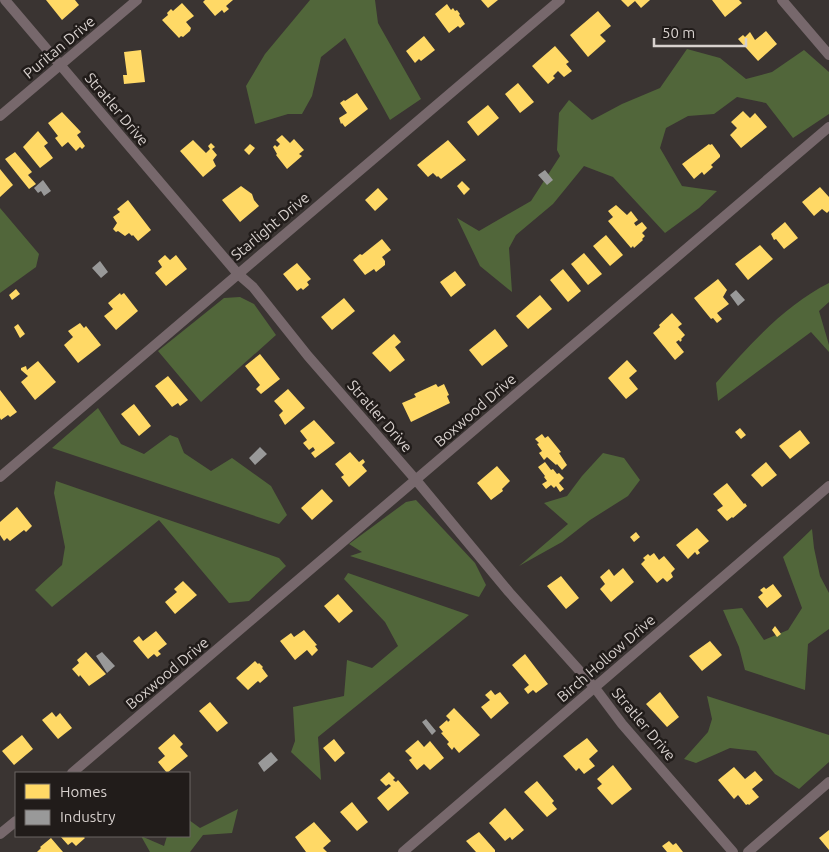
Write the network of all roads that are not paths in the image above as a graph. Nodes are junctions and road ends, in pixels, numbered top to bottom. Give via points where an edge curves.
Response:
1 (5, 0) edge
2 (137, 0) edge
3 (560, 0) edge
4 (782, 0) edge
5 (829, 55) edge
6 (60, 66) junction
7 (0, 116) edge
8 (829, 127) edge
9 (238, 274) junction
10 (0, 477) edge
11 (416, 480) junction
12 (829, 486) edge
13 (595, 688) junction
14 (73, 772) edge
15 (829, 782) edge
16 (15, 822) edge
17 (0, 834) edge
18 (403, 852) edge
19 (733, 852) edge
20 (748, 852) edge

1 - 6 street, Stratler Drive
2 - 6 street, Puritan Drive
3 - 9 street, Starlight Drive
4 - 5 street
6 - 7 street, Puritan Drive
6 - 9 street, Stratler Drive
8 - 11 street, Boxwood Drive
9 - 10 street, Starlight Drive
9 - 11 street, Stratler Drive via 253,287 308,356
11 - 13 street, Stratler Drive via 509,592
11 - 14 street, Boxwood Drive
12 - 13 street, Birch Hollow Drive
13 - 18 street, Birch Hollow Drive
13 - 19 street, Stratler Drive via 622,724
15 - 20 street
16 - 17 street

